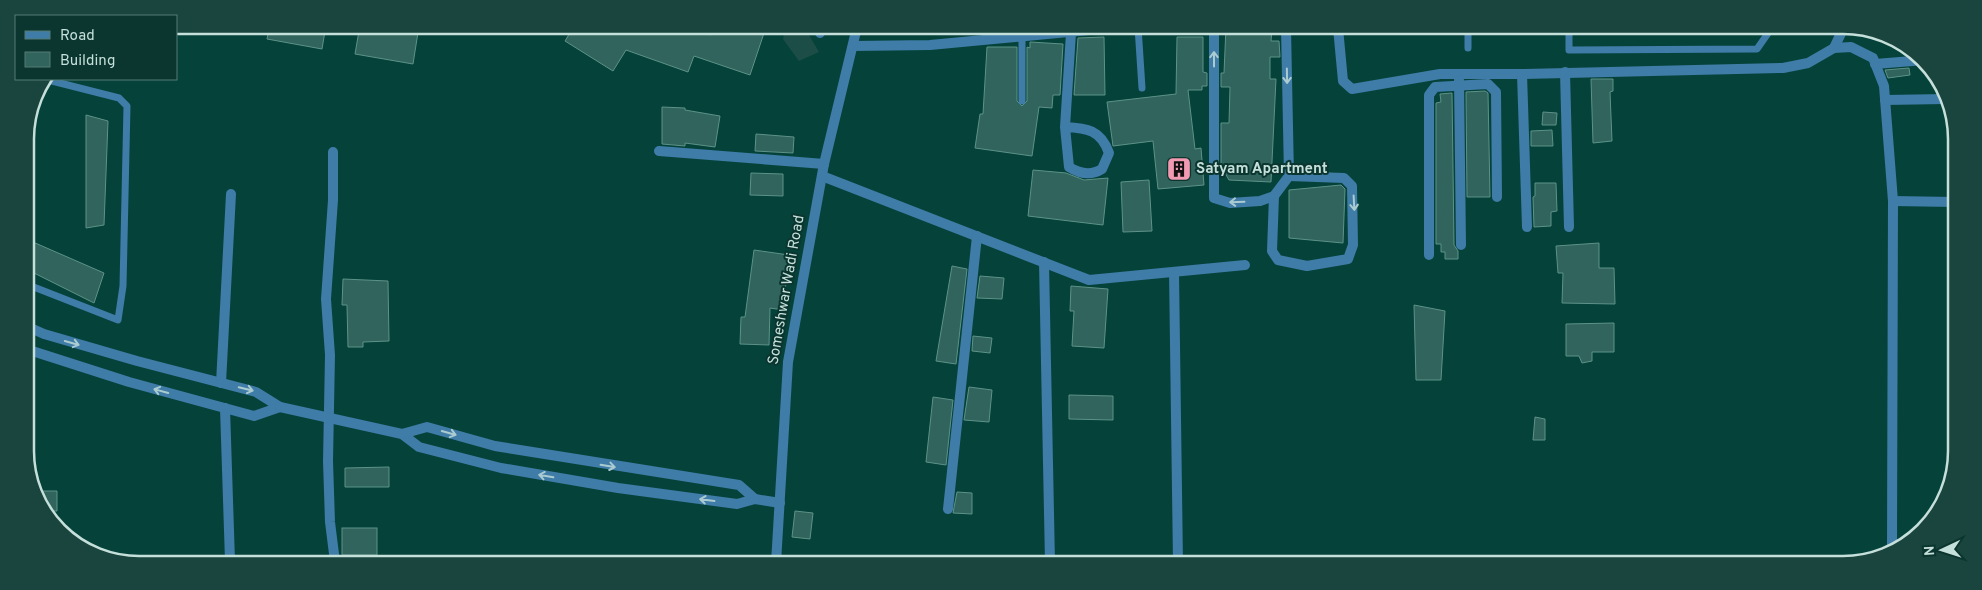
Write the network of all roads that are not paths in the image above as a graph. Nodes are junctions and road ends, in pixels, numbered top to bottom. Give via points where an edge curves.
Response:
1 (856, 34) edge
2 (1055, 34) edge
3 (1071, 34) edge
4 (1138, 34) edge
5 (1214, 34) edge
6 (1286, 34) edge
7 (1339, 34) edge
8 (1468, 34) edge
9 (1569, 34) edge
10 (1768, 34) edge
11 (1841, 34) edge
12 (1022, 38) junction
13 (853, 46) junction
14 (1468, 48) dead end
15 (1834, 48) junction
16 (1914, 61) edge
17 (1875, 64) junction
18 (1565, 72) junction
19 (1460, 74) junction
20 (1522, 74) junction
21 (51, 81) edge
22 (1460, 86) junction
23 (1142, 88) dead end
24 (1940, 99) edge
25 (1885, 100) junction
26 (1022, 101) dead end
27 (1066, 127) junction
28 (660, 151) dead end
29 (333, 152) dead end
30 (824, 164) junction
31 (822, 176) junction
32 (1289, 176) junction
33 (231, 194) dead end
34 (1274, 196) junction
35 (1497, 197) dead end
36 (1893, 202) junction
37 (1948, 202) edge
38 (1527, 227) dead end
39 (1569, 227) dead end
40 (977, 236) junction
41 (1460, 245) dead end
42 (1429, 255) dead end
43 (1044, 262) junction
44 (1245, 265) dead end
45 (1174, 272) junction
46 (34, 287) edge
47 (34, 330) edge
48 (34, 352) edge
49 (221, 382) junction
50 (280, 407) junction
51 (225, 408) junction
52 (328, 418) junction
53 (402, 434) junction
54 (755, 499) junction
55 (780, 503) junction
56 (948, 509) dead end
57 (1892, 544) edge
58 (230, 556) edge
59 (335, 556) edge
60 (776, 556) edge
61 (1050, 556) edge
62 (1178, 556) edge

1 - 13 street, Someshwar Wadi Road
2 - 12 street
3 - 27 street
4 - 23 lane
34 -> 5 street via 1260,201 1230,203 1214,198
6 -> 32 street
7 - 19 street via 1343,81 1349,88 1440,74
8 - 14 lane
9 - 10 lane via 1569,50 1757,49
11 - 15 street
12 - 13 street via 930,45
12 - 26 lane
13 - 30 street, Someshwar Wadi Road
15 - 17 street via 1850,47 1873,58
15 - 18 street via 1808,63 1783,68
16 - 17 street
17 - 25 street via 1884,86
18 - 20 street
18 - 39 street
19 - 20 street
19 - 22 street
20 - 38 street
21 - 46 lane via 119,98 127,106 123,286 118,320
22 - 35 street via 1488,84 1496,92
22 - 41 street
22 - 42 street via 1434,88 1429,95
24 - 25 street
25 - 36 street
27 - 27 street via 1069,167 1085,174 1102,170 1109,153 1100,136 1092,130
28 - 30 street
29 - 52 street via 326,300 330,356
30 - 31 street, Someshwar Wadi Road
31 - 40 street
31 - 55 street, Someshwar Wadi Road via 788,362
32 - 34 street
32 -> 34 street via 1344,178 1352,186 1353,245 1348,259 1307,266 1278,260 1272,251
33 - 49 street
36 - 37 street
36 - 57 street
40 - 43 street
40 - 56 street
43 - 45 street via 1089,280
43 - 61 street
44 - 45 street
45 - 62 street
47 -> 49 street
51 -> 48 street
49 -> 50 street via 256,392
50 - 51 street via 254,416
50 - 52 street
51 - 58 street
52 - 53 street
52 - 59 street via 330,522
54 -> 53 street via 737,504 501,468 419,447
53 -> 54 street via 427,427 503,448 739,485
54 - 55 street
55 - 60 street, Someshwar Wadi Road

